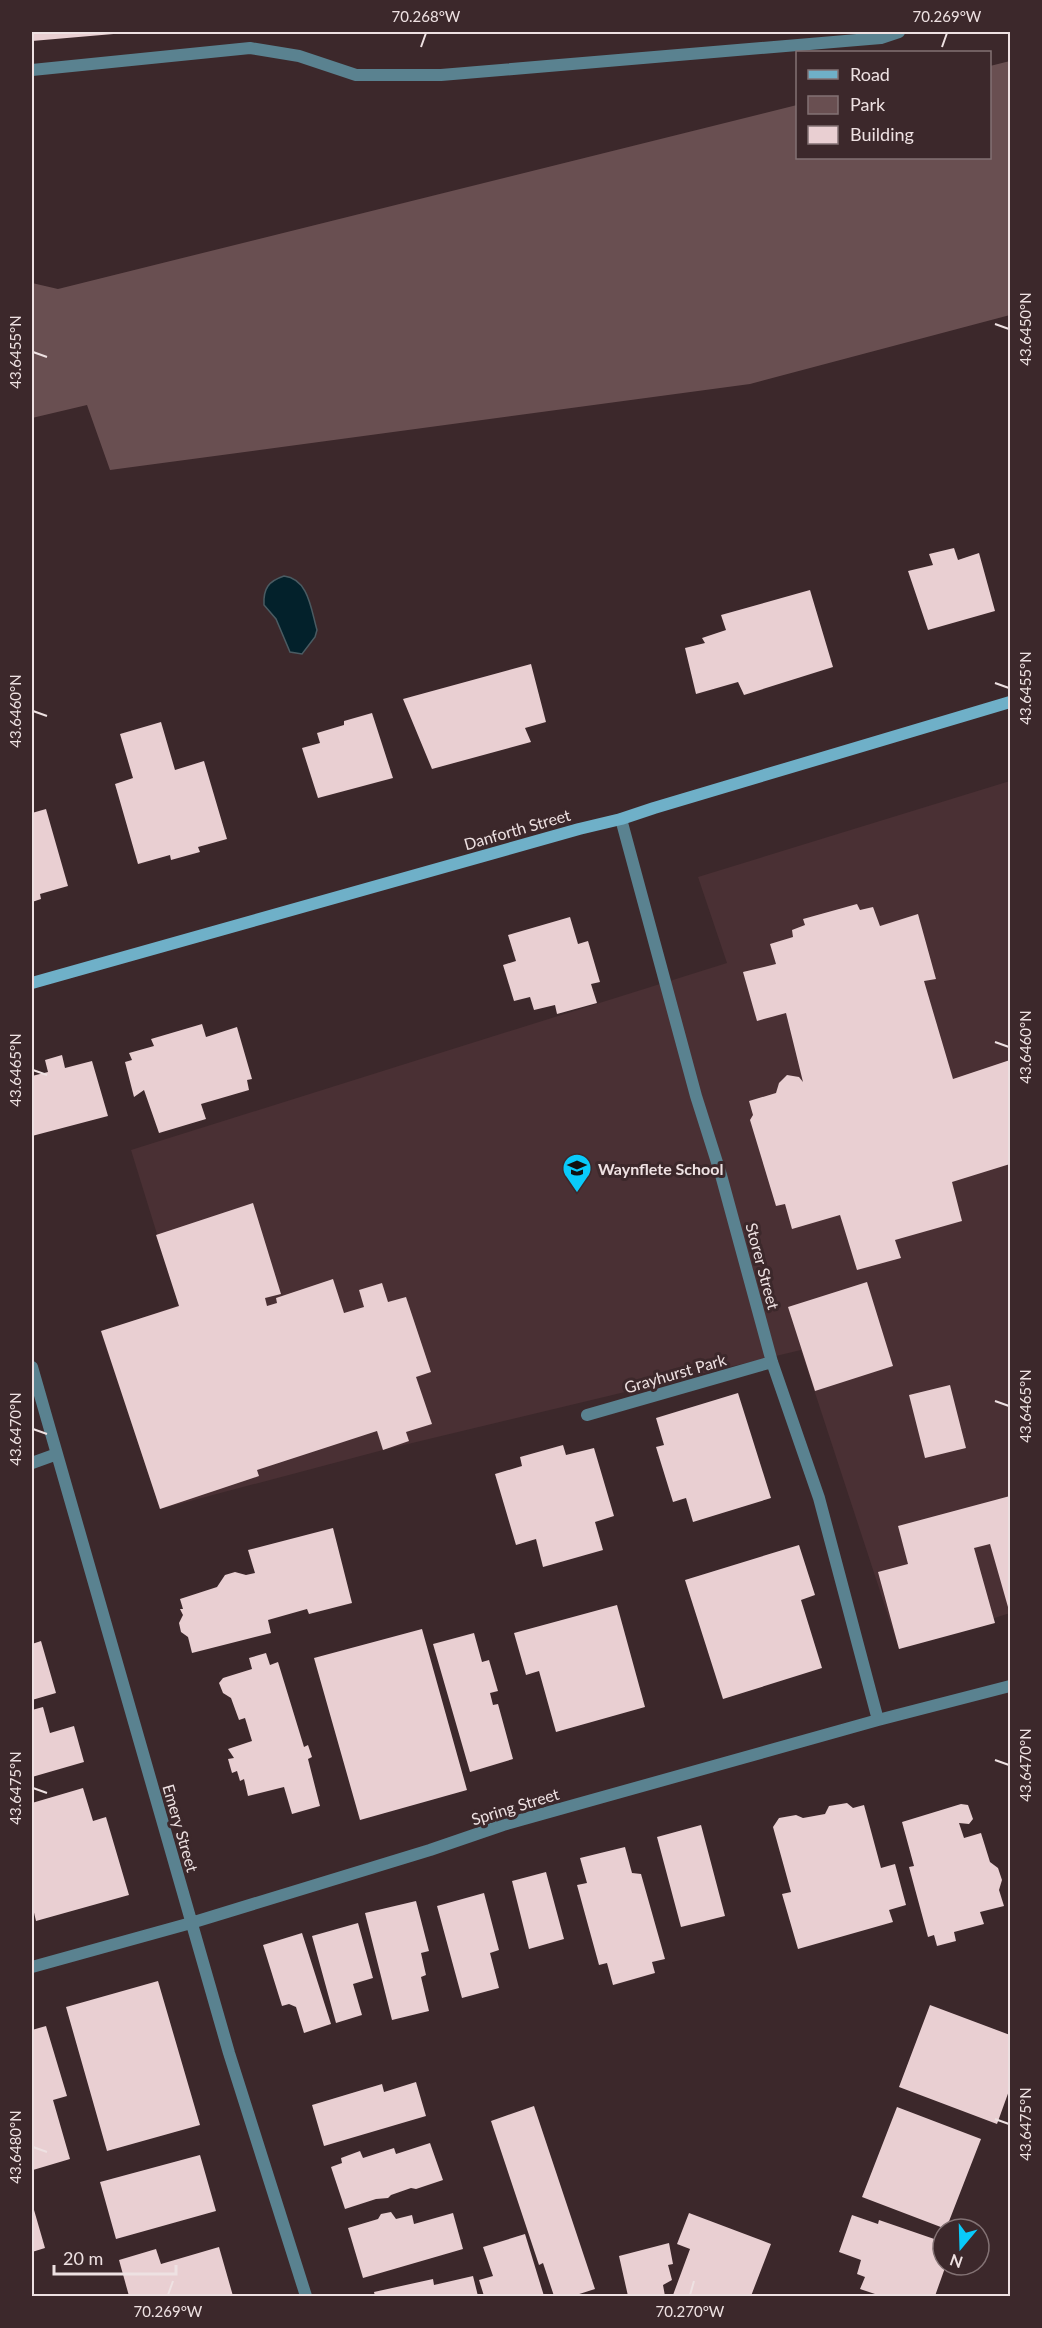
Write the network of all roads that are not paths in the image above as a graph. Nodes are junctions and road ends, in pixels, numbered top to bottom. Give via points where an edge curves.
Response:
1 (899, 32) edge
2 (32, 70) edge
3 (1011, 702) edge
4 (621, 819) junction
5 (32, 983) edge
6 (772, 1362) junction
7 (32, 1367) edge
8 (587, 1415) dead end
9 (57, 1454) junction
10 (32, 1463) edge
11 (1011, 1686) edge
12 (878, 1720) junction
13 (191, 1923) junction
14 (32, 1967) edge
15 (306, 2296) edge

1 - 2 street via 881,38 441,75 356,75 299,56 250,48
3 - 4 street, Danforth Street
4 - 5 street, Danforth Street
4 - 6 street, Storer Street
6 - 8 street, Grayhurst Park
6 - 12 street, Storer Street via 819,1498
7 - 9 street, Emery Street
9 - 10 street
9 - 13 street, Emery Street
11 - 12 street, Spring Street
12 - 13 street, Spring Street via 503,1825
13 - 14 street, Spring Street
13 - 15 street, Emery Street

